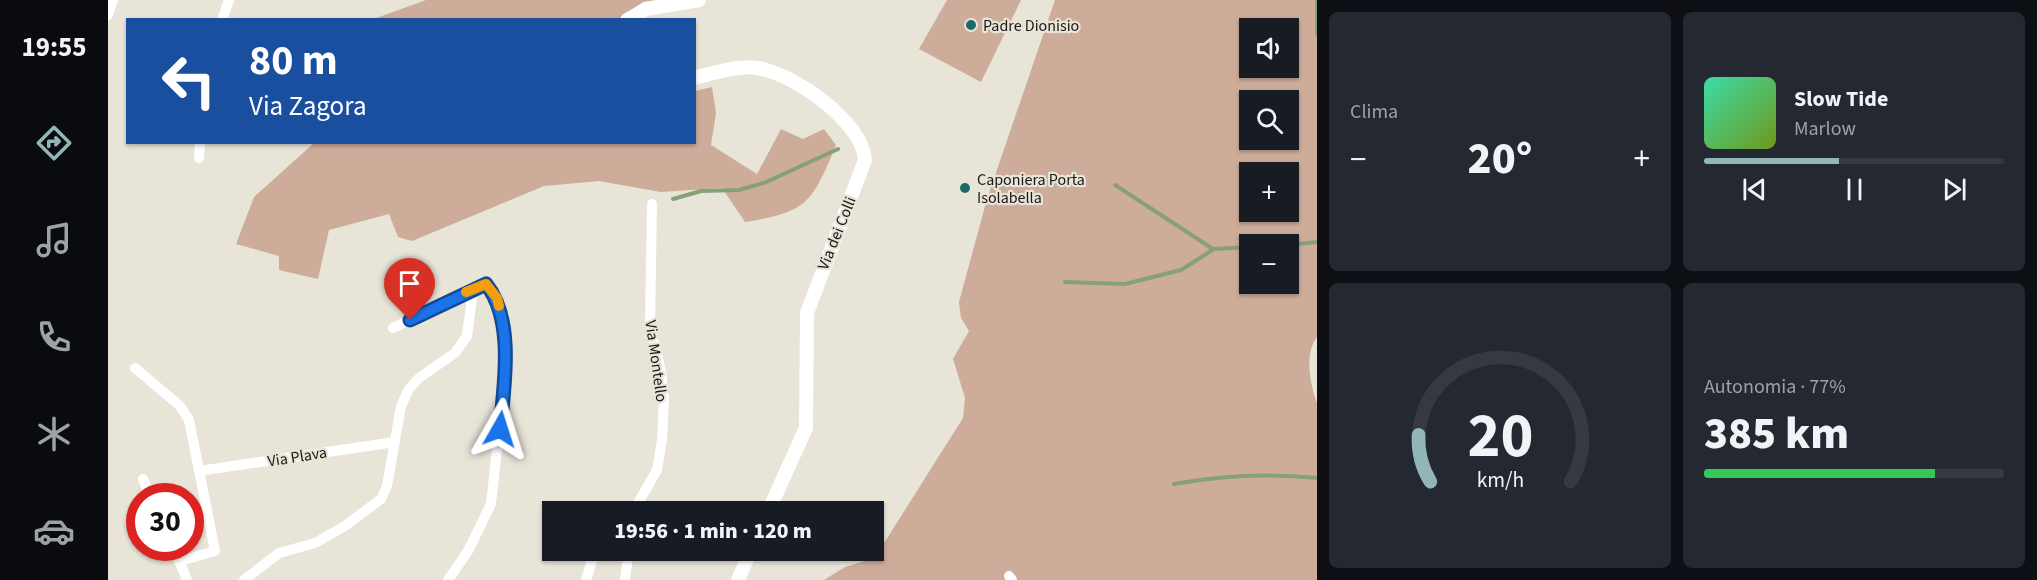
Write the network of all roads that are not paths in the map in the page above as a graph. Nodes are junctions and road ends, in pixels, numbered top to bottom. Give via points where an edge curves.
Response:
1 (113, 0) edge
2 (229, 0) edge
3 (699, 0) edge
4 (108, 15) edge
5 (223, 18) edge
6 (630, 18) edge
7 (696, 78) edge
8 (200, 144) edge
9 (199, 158) dead end
10 (652, 204) dead end
11 (473, 289) junction
12 (393, 328) dead end
13 (135, 368) dead end
14 (395, 442) junction
15 (199, 471) junction
16 (143, 479) dead end
17 (145, 483) edge
18 (201, 483) edge
19 (204, 496) edge
20 (639, 501) edge
21 (773, 501) edge
22 (204, 553) edge
23 (180, 561) edge
24 (592, 561) edge
25 (628, 561) edge
26 (746, 561) edge
27 (188, 580) edge
28 (244, 580) edge
29 (448, 580) edge
30 (586, 580) edge
31 (626, 580) edge
32 (738, 580) edge

1 - 4 street
2 - 5 street
3 - 6 street via 646,9
7 - 21 street, Via dei Colli via 759,68 799,84 843,120 864,149 865,160 807,313 806,428
8 - 9 street
10 - 20 street, Via Montello via 650,328 661,371 662,440 657,470
11 - 12 street
11 - 14 street via 467,336 454,353 409,389 401,406
11 - 29 street via 486,284 497,298 506,366 491,504 468,552
13 - 15 street via 186,412
14 - 15 street, Via Plava
14 - 28 street via 381,499 315,543 279,553
15 - 18 street
16 - 17 street
19 - 22 street via 215,550
23 - 27 street
24 - 30 street
25 - 31 street
26 - 32 street

